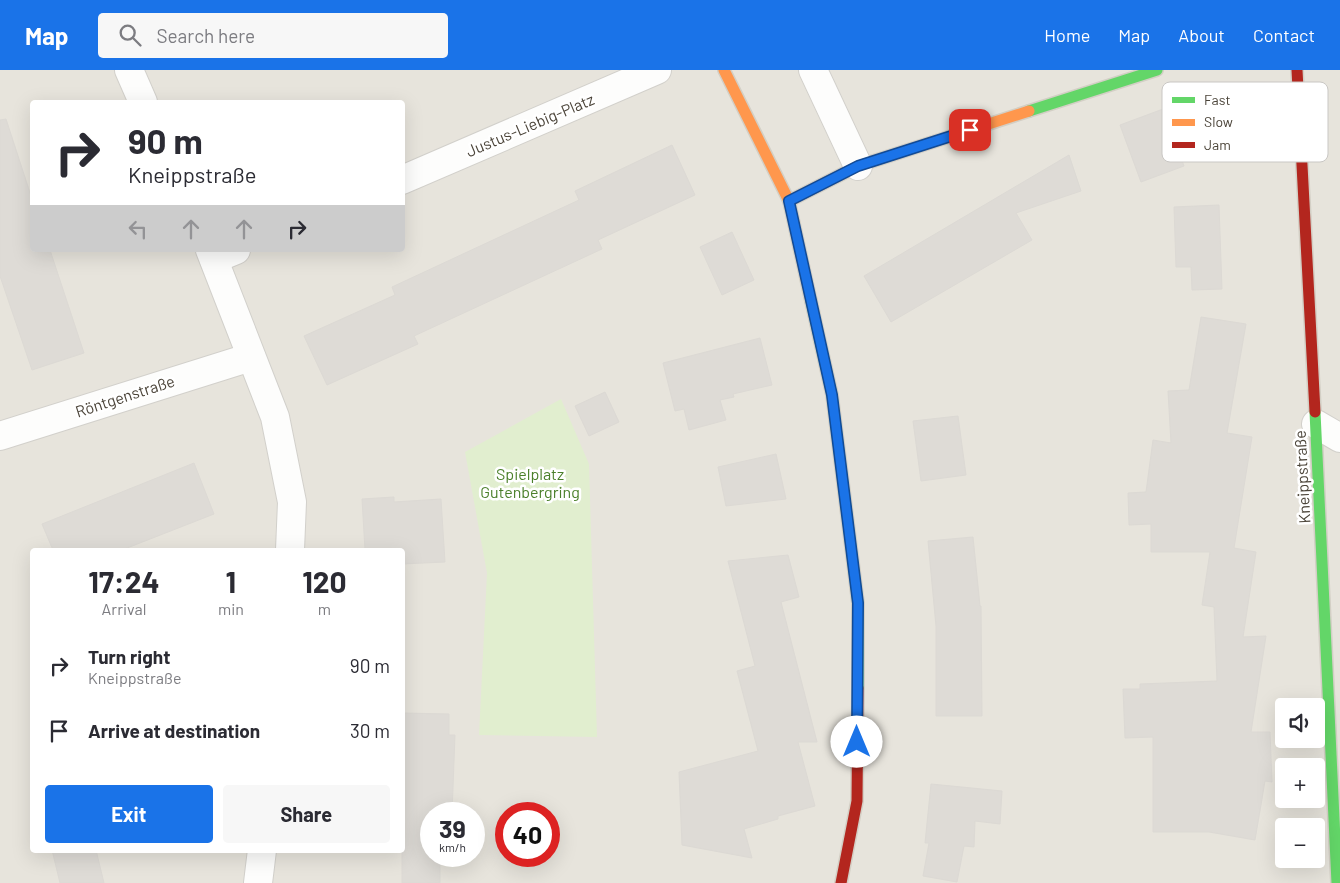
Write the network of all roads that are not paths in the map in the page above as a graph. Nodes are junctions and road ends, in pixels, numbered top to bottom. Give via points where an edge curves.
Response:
1 (129, 70) edge
2 (657, 70) edge
3 (724, 70) edge
4 (813, 70) edge
5 (1157, 70) edge
6 (142, 100) edge
7 (1302, 162) edge
8 (858, 166) junction
9 (405, 179) edge
10 (789, 201) junction
11 (220, 253) edge
12 (251, 356) junction
13 (1316, 424) junction
14 (0, 436) edge
15 (1340, 438) edge
16 (290, 548) edge
17 (262, 853) edge
18 (258, 883) edge
19 (842, 883) edge
20 (1337, 883) edge

1 - 6 street
2 - 9 street, Justus-Liebig-Platz
3 - 10 street
4 - 8 street
5 - 8 street
7 - 13 street, Kneippstraße
8 - 10 street
10 - 19 street via 832,395 858,603 857,801
11 - 12 street
12 - 14 street, Röntgenstraße
12 - 16 street via 275,417 292,502
13 - 15 street
13 - 20 street, Kneippstraße
17 - 18 street

